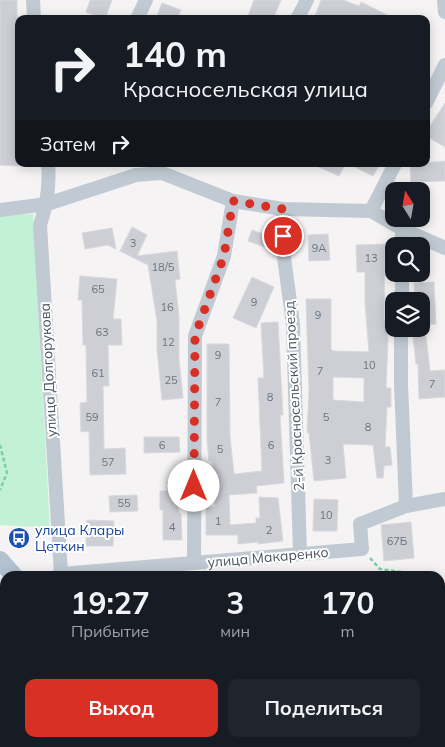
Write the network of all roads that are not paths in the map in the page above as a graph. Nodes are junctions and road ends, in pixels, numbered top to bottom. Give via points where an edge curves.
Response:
1 (32, 0) edge
2 (146, 0) edge
3 (308, 0) edge
4 (444, 0) edge
5 (445, 12) edge
6 (34, 15) edge
7 (139, 15) edge
8 (299, 15) edge
9 (445, 65) edge
10 (430, 94) edge
11 (48, 167) edge
12 (394, 167) edge
13 (164, 169) edge
14 (233, 201) junction
15 (47, 204) junction
16 (283, 209) junction
17 (0, 210) edge
18 (372, 212) junction
19 (385, 219) edge
20 (402, 228) joint
21 (402, 237) edge
22 (445, 248) edge
23 (401, 337) edge
24 (445, 500) edge
25 (406, 506) junction
26 (300, 554) junction
27 (0, 560) edge
28 (194, 563) junction
29 (10, 571) edge
30 (59, 571) edge
31 (104, 571) edge

1 - 6 street
2 - 7 street
3 - 8 street
4 - 5 street
9 - 10 street
11 - 15 street, улица Долгорукова
12 - 18 street
13 - 14 street
13 - 15 street
14 - 16 street
14 - 28 street via 224,256 195,336
15 - 17 street
15 - 30 street, улица Долгорукова via 40,225
16 - 18 street
16 - 26 street, 2-й Красносельский проезд via 283,250 293,324
18 - 19 street
20 - 21 street
20 - 22 street
23 - 25 street
24 - 25 street
25 - 26 street, улица Макаренко via 360,524 362,549
26 - 28 street, улица Макаренко
27 - 29 main road
28 - 31 street, улица Макаренко

